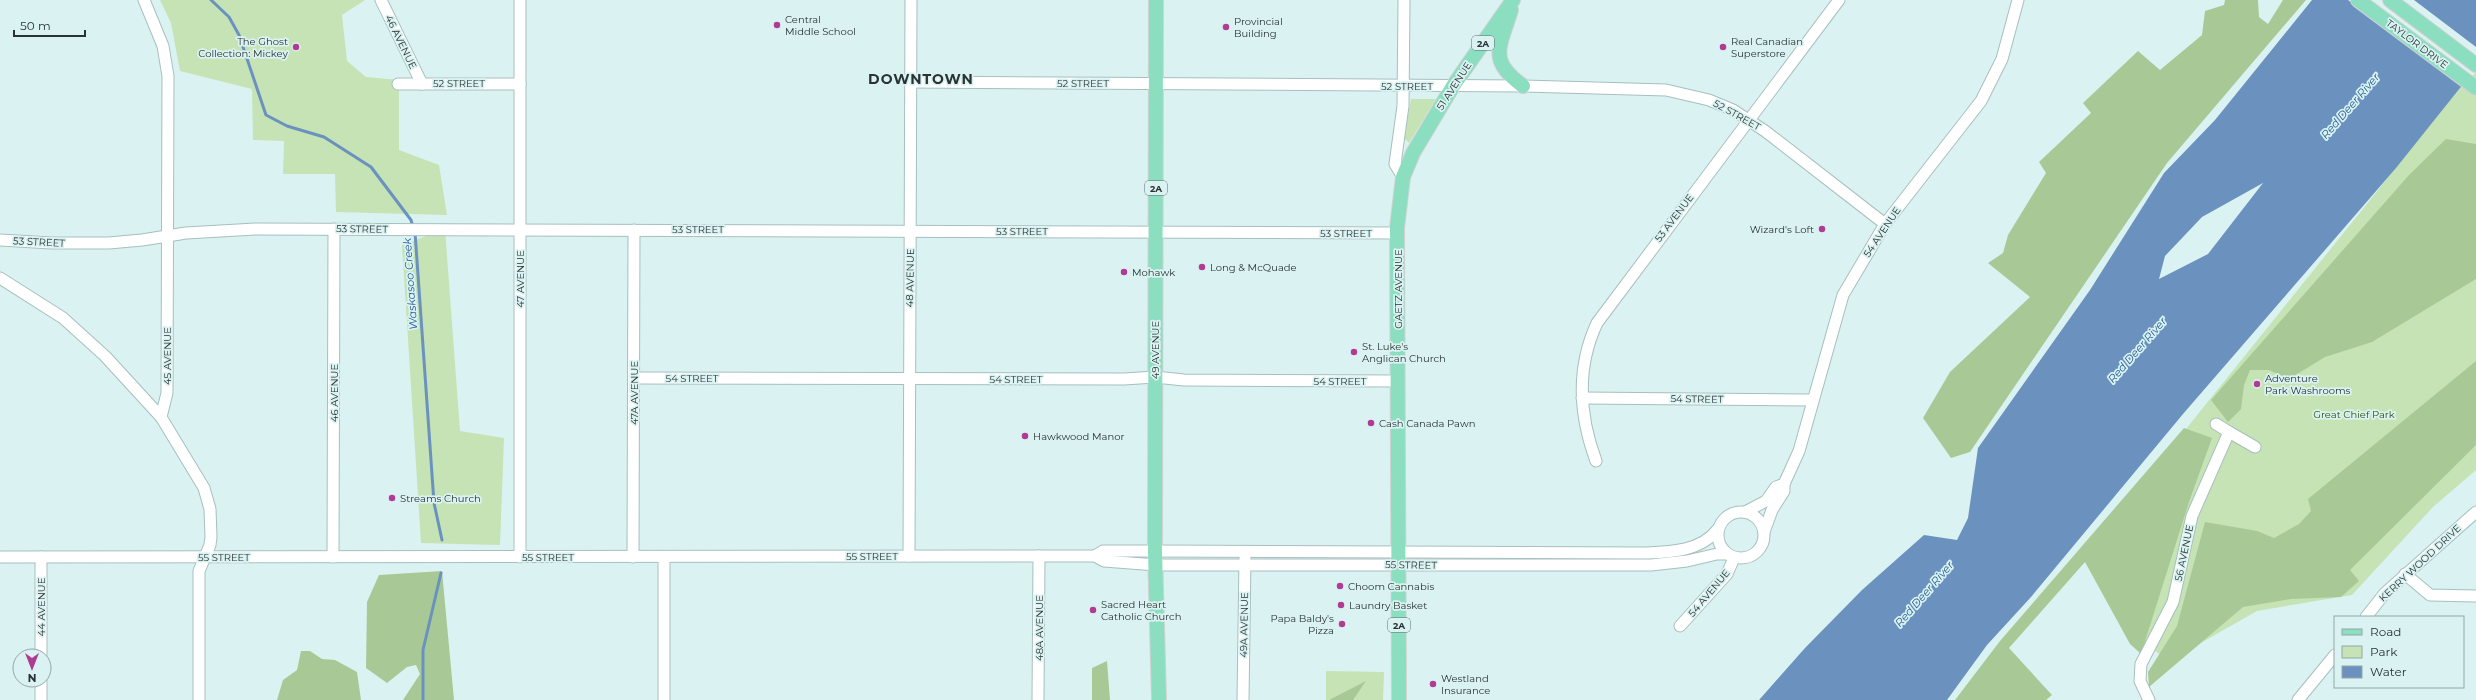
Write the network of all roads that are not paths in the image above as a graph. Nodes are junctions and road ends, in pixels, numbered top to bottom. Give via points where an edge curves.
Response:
1 (144, 0) edge
2 (381, 0) edge
3 (520, 0) edge
4 (912, 0) edge
5 (1156, 0) edge
6 (1404, 0) edge
7 (1513, 0) edge
8 (1839, 0) edge
9 (2018, 0) edge
10 (2358, 0) edge
11 (2390, 0) edge
12 (2476, 65) edge
13 (911, 82) junction
14 (1157, 83) junction
15 (398, 84) dead end
16 (422, 84) junction
17 (520, 84) junction
18 (1404, 86) junction
19 (1453, 86) junction
20 (1523, 86) junction
21 (2476, 88) edge
22 (1749, 120) junction
23 (1403, 177) junction
24 (1885, 224) junction
25 (334, 229) junction
26 (520, 229) junction
27 (634, 230) junction
28 (911, 231) junction
29 (1156, 232) junction
30 (1397, 233) junction
31 (168, 236) junction
32 (0, 240) edge
33 (0, 278) edge
34 (1155, 377) junction
35 (634, 378) junction
36 (909, 378) junction
37 (1398, 381) junction
38 (1582, 398) junction
39 (1812, 400) junction
40 (161, 417) junction
41 (2216, 424) dead end
42 (2229, 432) junction
43 (2255, 447) dead end
44 (1596, 461) dead end
45 (1784, 484) junction
46 (1745, 512) junction
47 (2476, 512) edge
48 (1718, 529) junction
49 (1764, 532) junction
50 (1245, 551) junction
51 (1400, 551) junction
52 (909, 556) junction
53 (1039, 556) junction
54 (1731, 556) junction
55 (0, 557) edge
56 (41, 557) junction
57 (205, 557) junction
58 (333, 557) junction
59 (520, 557) junction
60 (633, 557) junction
61 (664, 557) junction
62 (1155, 558) junction
63 (1245, 564) junction
64 (1400, 565) junction
65 (2405, 574) junction
66 (2476, 596) edge
67 (2367, 616) edge
68 (1680, 626) dead end
69 (41, 648) edge
70 (2334, 656) edge
71 (41, 688) edge
72 (41, 700) edge
73 (199, 700) edge
74 (664, 700) edge
75 (1038, 700) edge
76 (1159, 700) edge
77 (1243, 700) edge
78 (1399, 700) edge
79 (2149, 700) edge
80 (2298, 700) edge

1 - 31 street, 45 AVENUE via 158,32 167,66
2 - 16 street, 46 AVENUE
3 - 17 street, 47 AVENUE
4 - 13 street, 48 AVENUE
5 - 14 main road, 49 AVENUE / 2A
6 - 18 street, GAETZ AVENUE
7 - 19 main road, 51 AVENUE / 2A
7 - 20 main road via 1499,58 1505,72
8 - 22 street, 53 AVENUE
9 - 24 street, 54 AVENUE via 2002,59 1981,101
10 - 21 main road, TAYLOR DRIVE
11 - 12 main road, TAYLOR DRIVE
13 - 14 street, 52 STREET
13 - 28 street, 48 AVENUE
14 - 18 street, 52 STREET
14 - 29 main road, 49 AVENUE / 2A
15 - 16 street, 52 STREET
16 - 17 street, 52 STREET
17 - 26 street, 47 AVENUE
18 - 19 street, 52 STREET
18 - 23 street, GAETZ AVENUE via 1395,164
19 - 20 street, 52 STREET
19 - 23 main road, 51 AVENUE / 2A via 1413,153
20 - 22 street, 52 STREET via 1680,92 1723,105
22 - 24 street, 52 STREET
22 - 38 street, 53 AVENUE via 1603,312 1587,346 1582,372
23 - 30 main road, GAETZ AVENUE / 2A
24 - 39 street, 54 AVENUE via 1842,295
25 - 26 street, 53 STREET
25 - 31 street, 53 STREET via 229,229
25 - 58 street, 46 AVENUE
26 - 27 street, 53 STREET
26 - 59 street, 47 AVENUE
27 - 28 street, 53 STREET
27 - 35 street, 47A AVENUE
28 - 29 street, 53 STREET
28 - 36 street, 48 AVENUE
29 - 30 street, 53 STREET
29 - 34 main road, 49 AVENUE / 2A
30 - 37 main road, GAETZ AVENUE / 2A
31 - 32 street, 53 STREET via 131,242 86,244
31 - 40 street, 45 AVENUE via 167,397
33 - 40 street via 37,299 86,337
34 - 36 street, 54 STREET
34 - 37 street, 54 STREET via 1184,380
34 - 62 main road, 49 AVENUE / 2A
35 - 36 street, 54 STREET
35 - 60 street, 47A AVENUE
36 - 52 street, 48 AVENUE
37 - 51 main road, GAETZ AVENUE / 2A
38 - 39 street, 54 STREET
38 - 44 street, 53 AVENUE via 1587,436
39 - 45 street, 54 AVENUE via 1799,451
40 - 57 street via 206,495 210,509 210,537
41 - 42 street
42 - 43 street
42 - 79 street, 56 AVENUE via 2192,516 2173,602 2141,664 2140,680
45 - 46 street, 54 AVENUE via 1776,487 1766,501
45 - 49 street, 54 AVENUE via 1784,491 1772,510
46 - 48 street via 1738,512 1726,518
46 - 49 street via 1758,519
47 - 65 street, KERRY WOOD DRIVE
48 - 51 street, 55 STREET via 1703,544 1663,553
48 - 54 street via 1719,543
49 - 54 street via 1763,542 1755,554 1742,559
50 - 51 street, 55 STREET
50 - 62 street, 55 STREET
50 - 63 street, 49A AVENUE
51 - 64 main road, GAETZ AVENUE / 2A
52 - 53 street, 55 STREET
52 - 61 street, 55 STREET
53 - 62 street, 55 STREET via 1095,556 1103,551
53 - 75 street, 48A AVENUE
54 - 64 street, 55 STREET via 1717,554 1651,565
54 - 68 street, 54 AVENUE via 1727,574
55 - 56 street, 55 STREET
56 - 57 street, 55 STREET
56 - 69 street, 44 AVENUE
57 - 58 street, 55 STREET
57 - 73 street via 199,571
58 - 59 street, 55 STREET
59 - 60 street, 55 STREET
60 - 61 street, 55 STREET
61 - 74 street
62 - 63 street, 55 STREET
62 - 76 main road, 49 AVENUE / 2A
63 - 64 street, 55 STREET
63 - 77 street, 49A AVENUE
64 - 78 main road, GAETZ AVENUE / 2A
65 - 66 street via 2430,595
65 - 67 street, KERRY WOOD DRIVE via 2385,593
70 - 80 street
71 - 72 street

